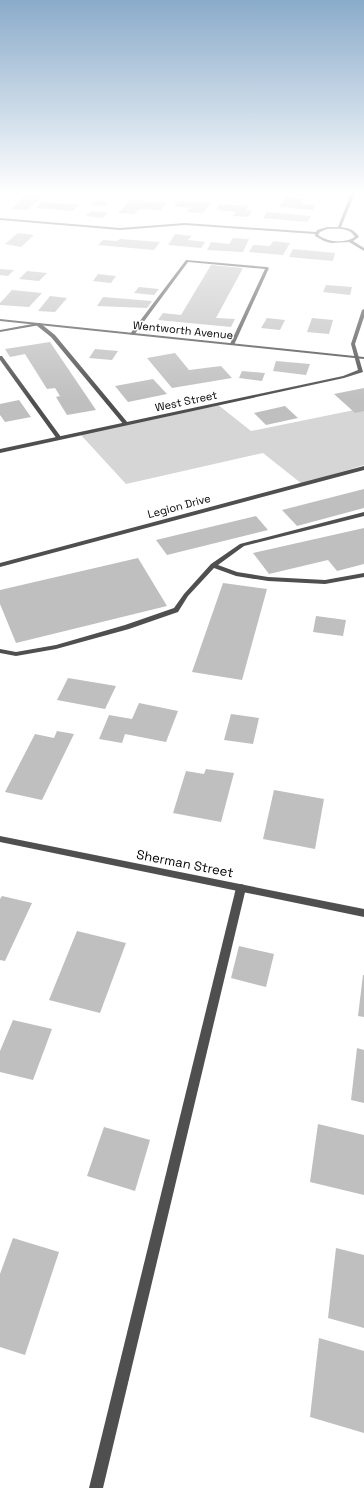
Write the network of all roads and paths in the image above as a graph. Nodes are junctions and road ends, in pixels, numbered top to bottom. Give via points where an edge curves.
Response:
1 (186, 262) edge
2 (203, 262) edge
3 (364, 310) edge
4 (0, 320) edge
5 (38, 324) junction
6 (0, 331) edge
7 (132, 334) junction
8 (232, 344) junction
9 (0, 357) edge
10 (358, 357) junction
11 (364, 358) edge
12 (126, 424) junction
13 (59, 438) junction
14 (0, 451) edge
15 (364, 468) edge
16 (364, 514) edge
17 (0, 565) edge
18 (213, 565) junction
19 (364, 575) edge
20 (0, 651) edge
21 (0, 839) edge
22 (241, 888) junction
23 (364, 913) edge
24 (96, 1488) edge

1 - 7 street
2 - 8 street via 267,268
3 - 10 street via 353,344
4 - 5 street, Wentworth Avenue
5 - 6 street
5 - 7 street, Wentworth Avenue
5 - 12 street via 53,336
7 - 8 street, Wentworth Avenue
8 - 10 street, Wentworth Avenue
9 - 13 street
10 - 11 street, Wentworth Avenue
10 - 12 street, West Street via 361,371 344,377
12 - 13 street, West Street
13 - 14 street, West Street
15 - 17 street, Legion Drive
16 - 18 street via 242,545
18 - 19 street via 236,574 268,579 324,582
18 - 20 street via 176,610 56,647 16,654
21 - 22 street, Sherman Street
22 - 23 street, Sherman Street
22 - 24 street

